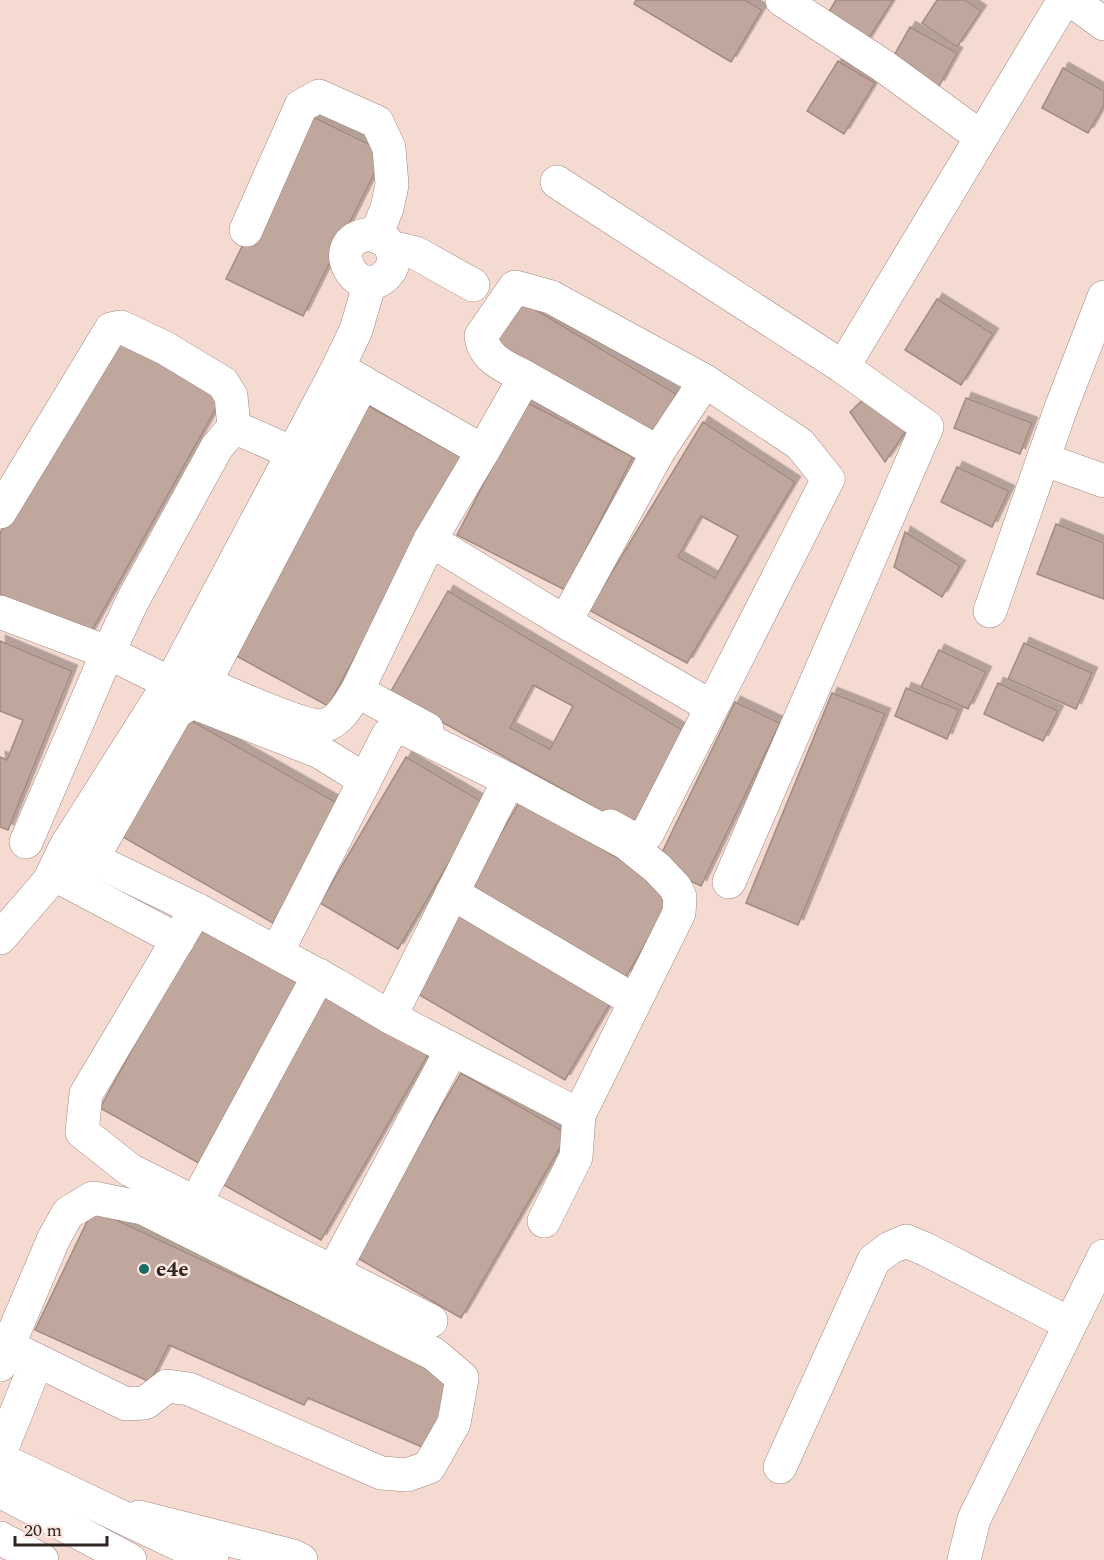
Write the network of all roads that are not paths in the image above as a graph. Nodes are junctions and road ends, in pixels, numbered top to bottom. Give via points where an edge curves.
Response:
1 (782, 0) edge
2 (1064, 0) edge
3 (1071, 0) edge
4 (1104, 24) edge
5 (981, 137) junction
6 (557, 182) dead end
7 (246, 230) dead end
8 (384, 241) junction
9 (473, 285) dead end
10 (1104, 297) edge
11 (843, 367) junction
12 (350, 375) junction
13 (525, 377) junction
14 (705, 381) junction
15 (234, 427) junction
16 (483, 451) junction
17 (658, 452) junction
18 (292, 453) junction
19 (1043, 459) junction
20 (1104, 481) edge
21 (0, 512) edge
22 (430, 540) junction
23 (990, 611) dead end
24 (0, 612) edge
25 (565, 622) junction
26 (104, 662) junction
27 (178, 684) junction
28 (357, 691) junction
29 (712, 707) junction
30 (365, 780) junction
31 (509, 780) junction
32 (13, 838) edge
33 (68, 859) junction
34 (729, 882) dead end
35 (452, 893) junction
36 (196, 909) junction
37 (0, 938) edge
38 (177, 940) junction
39 (277, 952) junction
40 (319, 975) junction
41 (635, 1001) junction
42 (390, 1017) junction
43 (452, 1049) junction
44 (579, 1115) junction
45 (196, 1202) junction
46 (544, 1221) dead end
47 (1104, 1256) edge
48 (333, 1272) junction
49 (431, 1321) dead end
50 (1070, 1324) junction
51 (4, 1356) edge
52 (37, 1361) junction
53 (0, 1453) edge
54 (0, 1459) edge
55 (780, 1467) dead end
56 (0, 1491) edge
57 (100, 1506) junction
58 (0, 1538) edge
59 (42, 1560) edge
60 (130, 1560) edge
61 (212, 1560) edge
62 (301, 1560) edge
63 (964, 1560) edge

1 - 5 street via 882,65
2 - 5 street
3 - 4 street
5 - 11 street
6 - 11 street
7 - 8 street via 301,106 319,96 377,122 389,148 392,185
8 - 9 street via 416,253
8 - 12 street via 363,235 346,250 350,272 370,282 356,330
10 - 19 street
11 - 34 street via 927,427
12 - 16 street
12 - 18 street
12 - 27 street
13 - 14 street via 493,359 483,347 481,336 515,287 551,297
13 - 16 street
13 - 17 street
14 - 17 street
14 - 29 street via 800,444 828,479
15 - 18 street
15 - 21 street via 231,396 223,383 165,348 121,327 111,329
15 - 26 street via 217,447 133,600
16 - 22 street
17 - 25 street
18 - 27 street
19 - 20 street
19 - 23 street
22 - 25 street
22 - 28 street
24 - 26 street
25 - 29 street
26 - 27 street
26 - 32 street
27 - 28 street via 297,722 325,725 339,717
27 - 33 street
28 - 29 street via 628,836 641,838 647,834
30 - 31 street via 388,735 401,727
30 - 33 street via 320,752 192,702 176,712
30 - 39 street
31 - 35 street
31 - 41 street via 626,843 675,887 680,897 679,913
32 - 33 street
33 - 36 street
33 - 37 street
33 - 38 street
35 - 41 street
35 - 42 street
36 - 38 street
36 - 39 street
38 - 45 street via 86,1094 82,1132 130,1170
39 - 40 street
40 - 42 street
40 - 45 street
41 - 44 street
42 - 43 street
43 - 44 street
43 - 48 street
44 - 46 street via 576,1157
45 - 48 street
47 - 50 street
48 - 49 street
50 - 55 street via 906,1241 890,1248 874,1260
50 - 63 street via 974,1519
51 - 52 street
51 - 52 street via 68,1213 93,1198 142,1208 434,1354 462,1378 454,1423 429,1467 407,1475 381,1473 189,1389 167,1386 145,1403 126,1404
52 - 53 street
54 - 57 street
56 - 60 street
57 - 61 street
57 - 62 street
58 - 59 street

